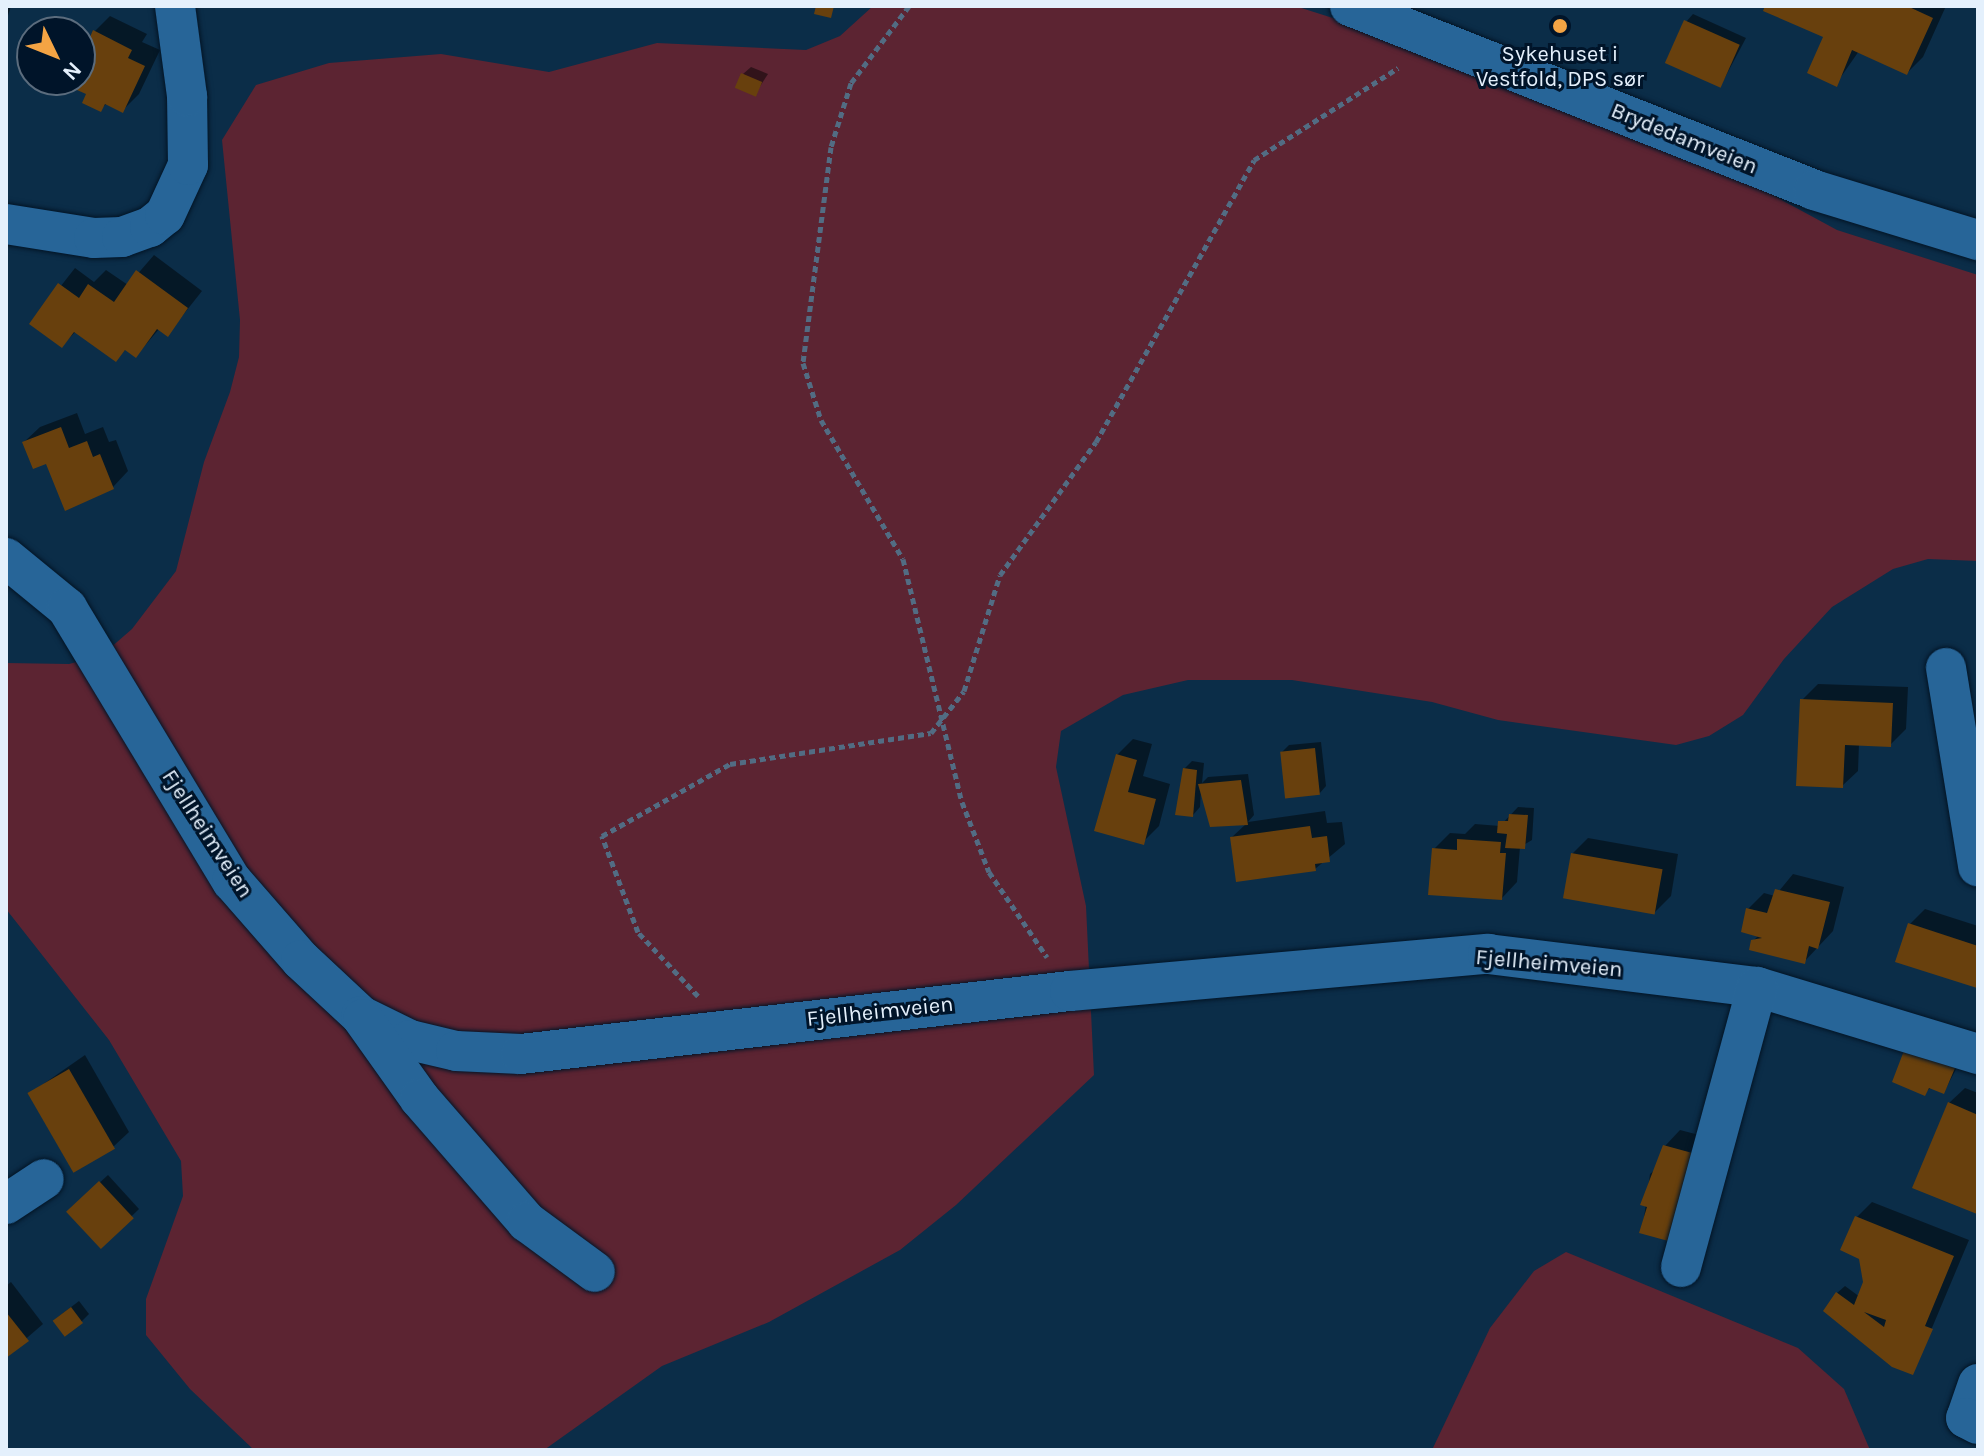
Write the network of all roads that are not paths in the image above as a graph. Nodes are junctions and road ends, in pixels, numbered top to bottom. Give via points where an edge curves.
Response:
1 (175, 6) edge
2 (1350, 6) edge
3 (6, 224) edge
4 (1978, 240) edge
5 (6, 558) edge
6 (1946, 668) dead end
7 (1978, 866) edge
8 (1757, 987) junction
9 (361, 1016) junction
10 (1978, 1054) edge
11 (44, 1179) dead end
12 (6, 1204) edge
13 (1681, 1267) dead end
14 (595, 1272) dead end

1 - 3 street via 187,96 188,165 165,215 122,237 94,238
2 - 4 street, Brydedamveien via 1814,190
5 - 9 street, Fjellheimveien via 67,608 232,881 301,960
6 - 7 street
8 - 9 street, Fjellheimveien via 1488,954 1070,991 521,1054 441,1048 410,1040
8 - 10 street, Fjellheimveien
8 - 13 street
9 - 14 street via 420,1099 527,1222
11 - 12 street

